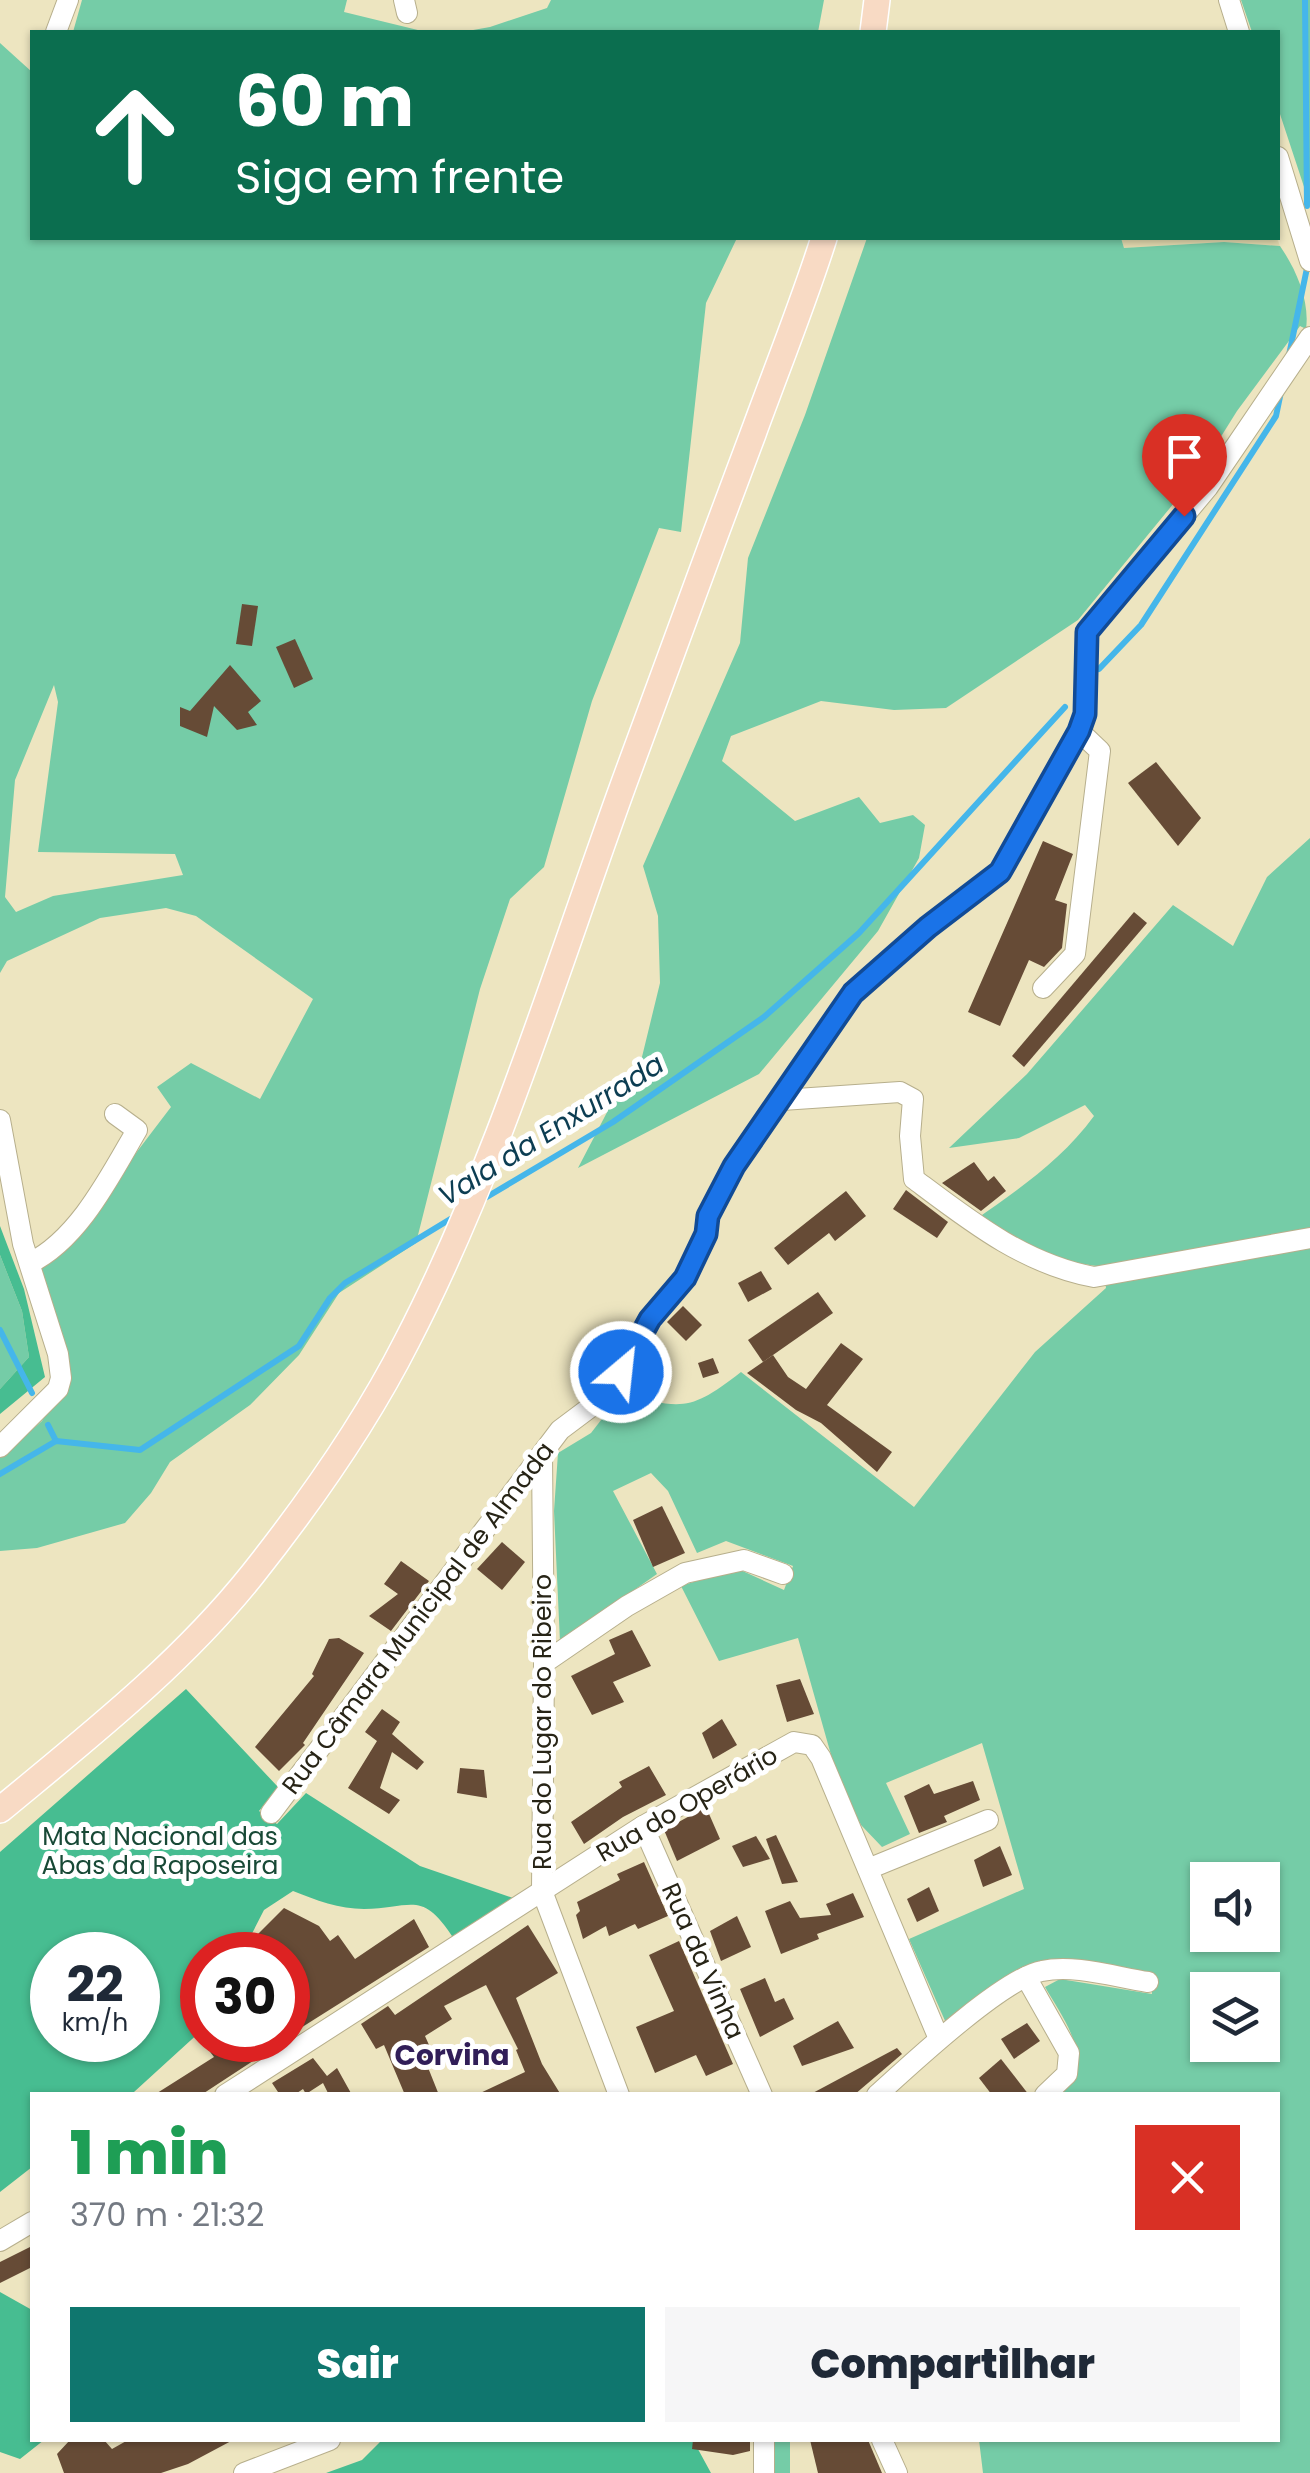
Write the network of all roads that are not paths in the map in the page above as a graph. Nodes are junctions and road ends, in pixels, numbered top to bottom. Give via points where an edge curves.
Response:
1 (68, 0) edge
2 (877, 0) edge
3 (1229, 0) edge
4 (57, 30) edge
5 (874, 30) edge
6 (1238, 30) edge
7 (1280, 163) edge
8 (823, 240) edge
9 (1310, 261) edge
10 (1310, 337) edge
11 (1079, 731) junction
12 (1043, 988) dead end
13 (782, 1100) junction
14 (114, 1114) dead end
15 (0, 1120) edge
16 (1310, 1238) edge
17 (30, 1263) junction
18 (0, 1446) edge
19 (542, 1456) junction
20 (784, 1574) dead end
21 (544, 1663) junction
22 (0, 1810) edge
23 (271, 1813) dead end
24 (988, 1820) dead end
25 (644, 1826) junction
26 (868, 1869) junction
27 (542, 1891) junction
28 (1026, 1977) junction
29 (1148, 1982) dead end
30 (939, 2039) junction
31 (230, 2092) edge
32 (619, 2092) edge
33 (761, 2092) edge
34 (880, 2092) edge
35 (1048, 2092) edge
36 (30, 2223) edge
37 (0, 2241) edge
38 (318, 2442) edge
39 (764, 2442) edge
40 (883, 2442) edge
41 (244, 2473) edge
42 (764, 2473) edge
43 (898, 2473) edge

1 - 4 street
2 - 5 main road
3 - 6 street
7 - 9 street
8 - 22 main road via 500,1124 406,1344 320,1484 250,1578 126,1705
10 - 11 street via 1208,487 1087,632
11 - 12 street via 1100,751 1075,954
11 - 13 street, Rua Câmara Municipal de Almada via 1000,872 853,993
13 - 16 street via 900,1092 914,1099 914,1180 1030,1258 1062,1271 1094,1277
13 - 19 street, Rua Câmara Municipal de Almada via 734,1166 685,1278 650,1319 604,1397 560,1430
14 - 17 street via 137,1130 78,1221
15 - 17 street
17 - 18 street via 61,1378 58,1389
19 - 21 street, Rua do Lugar do Ribeiro
19 - 23 street, Rua Câmara Municipal de Almada
20 - 21 street via 744,1560 685,1574
21 - 27 street, Rua do Lugar do Ribeiro
24 - 26 street
25 - 26 street, Rua do Operário via 777,1750 794,1742 812,1745
25 - 27 street, Rua do Operário
25 - 33 street, Rua da Vinha
26 - 30 street, Rua do Operário
27 - 31 street, Rua do Operário
27 - 32 street, Rua do Lugar do Ribeiro
28 - 29 street via 1058,1969
28 - 30 street
28 - 35 street via 1069,2053 1068,2074
30 - 34 street
36 - 37 street
38 - 41 street
39 - 42 street
40 - 43 street

